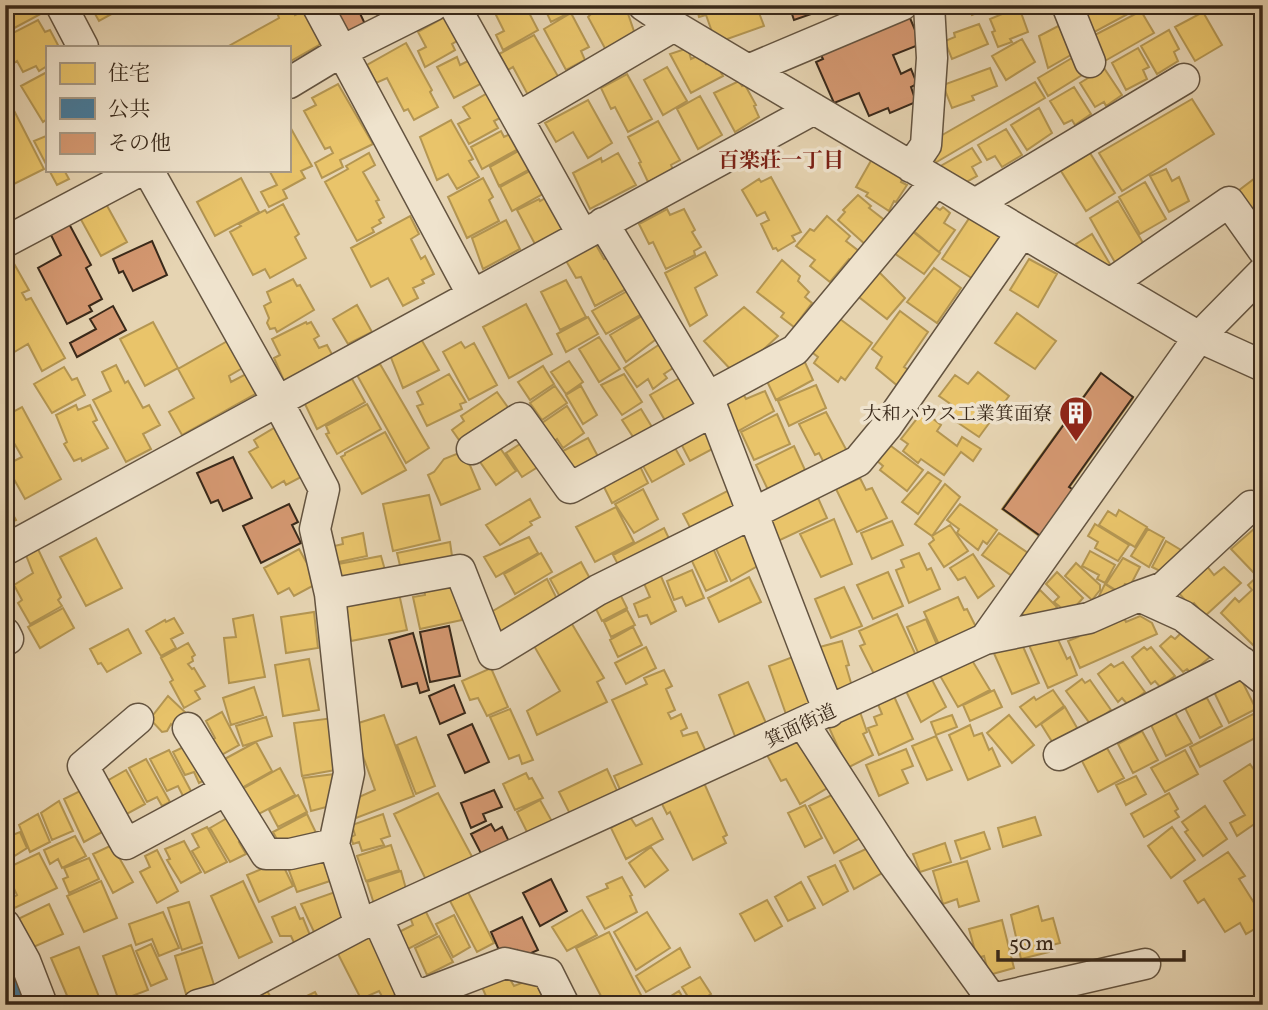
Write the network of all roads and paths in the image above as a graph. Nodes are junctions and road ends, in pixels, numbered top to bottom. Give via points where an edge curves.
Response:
1 (61, 5) edge
2 (317, 5) edge
3 (434, 5) edge
4 (454, 5) edge
5 (643, 5) edge
6 (902, 5) edge
7 (929, 5) edge
8 (1067, 5) edge
9 (674, 26) junction
10 (82, 46) edge
11 (342, 51) junction
12 (1090, 62) dead end
13 (748, 70) junction
14 (1184, 79) dead end
15 (290, 82) edge
16 (814, 109) junction
17 (517, 118) junction
18 (137, 172) edge
19 (149, 172) edge
20 (924, 174) junction
21 (975, 204) junction
22 (593, 229) junction
23 (1021, 232) junction
24 (5, 242) edge
25 (1263, 250) edge
26 (1263, 272) edge
27 (1110, 284) junction
28 (472, 294) junction
29 (1199, 337) junction
30 (1263, 366) edge
31 (278, 402) junction
32 (711, 404) junction
33 (472, 449) dead end
34 (1251, 506) dead end
35 (752, 512) junction
36 (5, 550) edge
37 (330, 594) junction
38 (1139, 596) junction
39 (985, 639) junction
40 (1252, 671) edge
41 (816, 717) junction
42 (138, 719) dead end
43 (188, 728) dead end
44 (1059, 755) dead end
45 (226, 790) junction
46 (334, 844) junction
47 (369, 921) junction
48 (5, 925) edge
49 (1145, 964) dead end
50 (994, 1002) edge
51 (214, 1003) edge
52 (43, 1005) edge
53 (564, 1005) edge

1 - 10 street
2 - 11 street
3 - 11 street
4 - 17 street
5 - 9 street
6 - 13 street
7 - 20 street via 932,58
8 - 12 street
9 - 13 street
9 - 17 street
11 - 15 street
11 - 28 street
13 - 16 street
14 - 21 street
16 - 20 street
16 - 22 street
17 - 22 street
18 - 24 street
19 - 31 street
20 - 21 street
20 - 32 street via 795,350
21 - 23 street
22 - 28 street
22 - 32 street
23 - 27 street
23 - 35 street via 858,461
25 - 27 street via 1229,202
26 - 29 street, 箕面街道
27 - 29 street
28 - 31 street
29 - 30 street
29 - 39 street, 箕面街道
31 - 36 street
31 - 37 street via 324,489 315,529
32 - 33 street via 570,488 520,418
32 - 35 street
34 - 38 street via 1164,587
35 - 37 street via 598,590 493,654 460,570
35 - 41 street via 788,600
37 - 46 street via 349,773
38 - 39 street via 1089,618
38 - 40 street via 1183,616
39 - 41 street, 箕面街道
40 - 44 street
41 - 47 street, 箕面街道
41 - 50 street via 894,863
42 - 45 street via 83,766 126,844
43 - 45 street
45 - 46 street via 266,854
46 - 47 street
47 - 51 street, 箕面街道
47 - 53 street via 410,990 424,994 505,963 548,973
48 - 52 street
49 - 50 street

